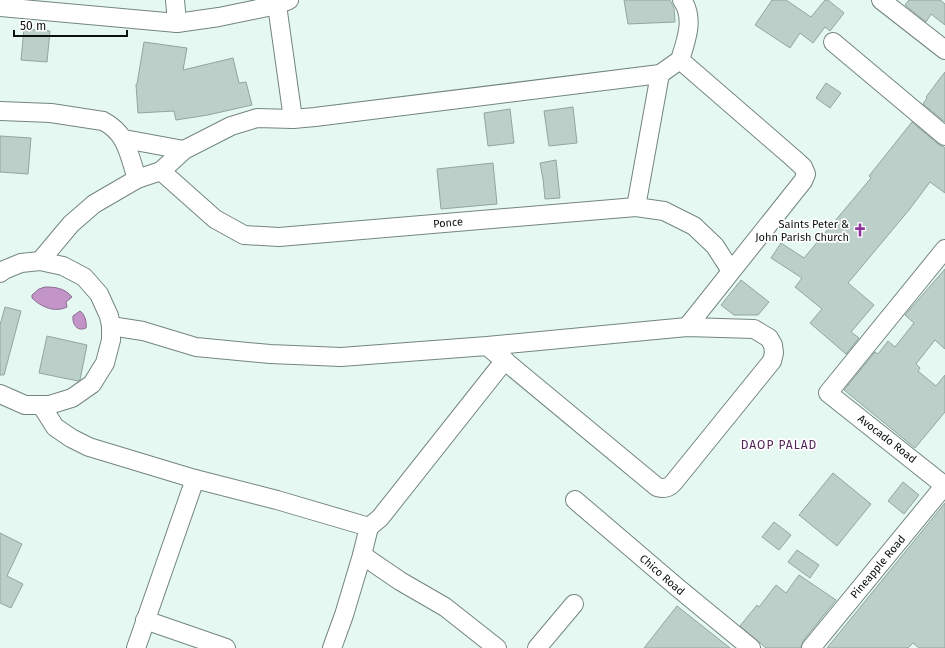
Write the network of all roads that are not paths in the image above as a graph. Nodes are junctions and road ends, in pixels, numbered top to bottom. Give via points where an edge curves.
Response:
1 (175, 0) edge
2 (682, 0) edge
3 (881, 0) edge
4 (283, 2) edge
5 (0, 7) edge
6 (177, 23) junction
7 (833, 42) dead end
8 (945, 50) edge
9 (680, 60) junction
10 (660, 74) junction
11 (0, 111) edge
12 (293, 119) junction
13 (945, 136) edge
14 (124, 139) junction
15 (184, 150) junction
16 (161, 171) junction
17 (137, 179) junction
18 (636, 207) junction
19 (945, 249) edge
20 (40, 261) junction
21 (1, 270) edge
22 (731, 271) junction
23 (112, 326) junction
24 (687, 327) junction
25 (487, 346) junction
26 (505, 360) junction
27 (0, 394) edge
28 (41, 405) junction
29 (195, 479) junction
30 (945, 485) edge
31 (575, 500) dead end
32 (369, 528) junction
33 (362, 555) junction
34 (574, 604) dead end
35 (145, 620) junction
36 (136, 648) edge
37 (226, 648) edge
38 (332, 648) edge
39 (497, 648) edge
40 (538, 648) edge
41 (751, 648) edge
42 (811, 648) edge

1 - 6 street
2 - 9 street via 687,7 688,33
3 - 8 street
4 - 6 street via 219,17
4 - 12 street
5 - 6 street
7 - 13 street
9 - 10 street
9 - 22 street via 806,172 803,181
10 - 12 street
10 - 18 street
11 - 14 street via 51,113 103,121
12 - 15 street via 256,118 231,126
14 - 15 street
14 - 17 street
15 - 16 street
16 - 17 street
16 - 18 street, Ponce via 215,219 244,235 279,237
17 - 20 street via 94,204 71,224
18 - 22 street, Ponce via 664,211 694,226 715,246
19 - 30 street, Avocado Road via 828,393
20 - 21 street via 21,263
20 - 23 street via 63,266 84,277 99,294
22 - 24 street
23 - 25 street via 143,331 196,347 270,354 341,357
23 - 28 street via 105,363 92,384 72,398
24 - 25 street
24 - 26 street via 754,329 769,338 774,353 772,361 674,482 664,489 657,487
25 - 26 street
26 - 32 street via 380,518
27 - 28 street via 25,405
28 - 29 street via 55,427 88,447
29 - 32 street via 277,500
29 - 35 street
30 - 42 street, Pineapple Road
31 - 41 street, Chico Road
32 - 33 street
33 - 38 street
33 - 39 street via 444,607
34 - 40 street
35 - 36 street
35 - 37 street

